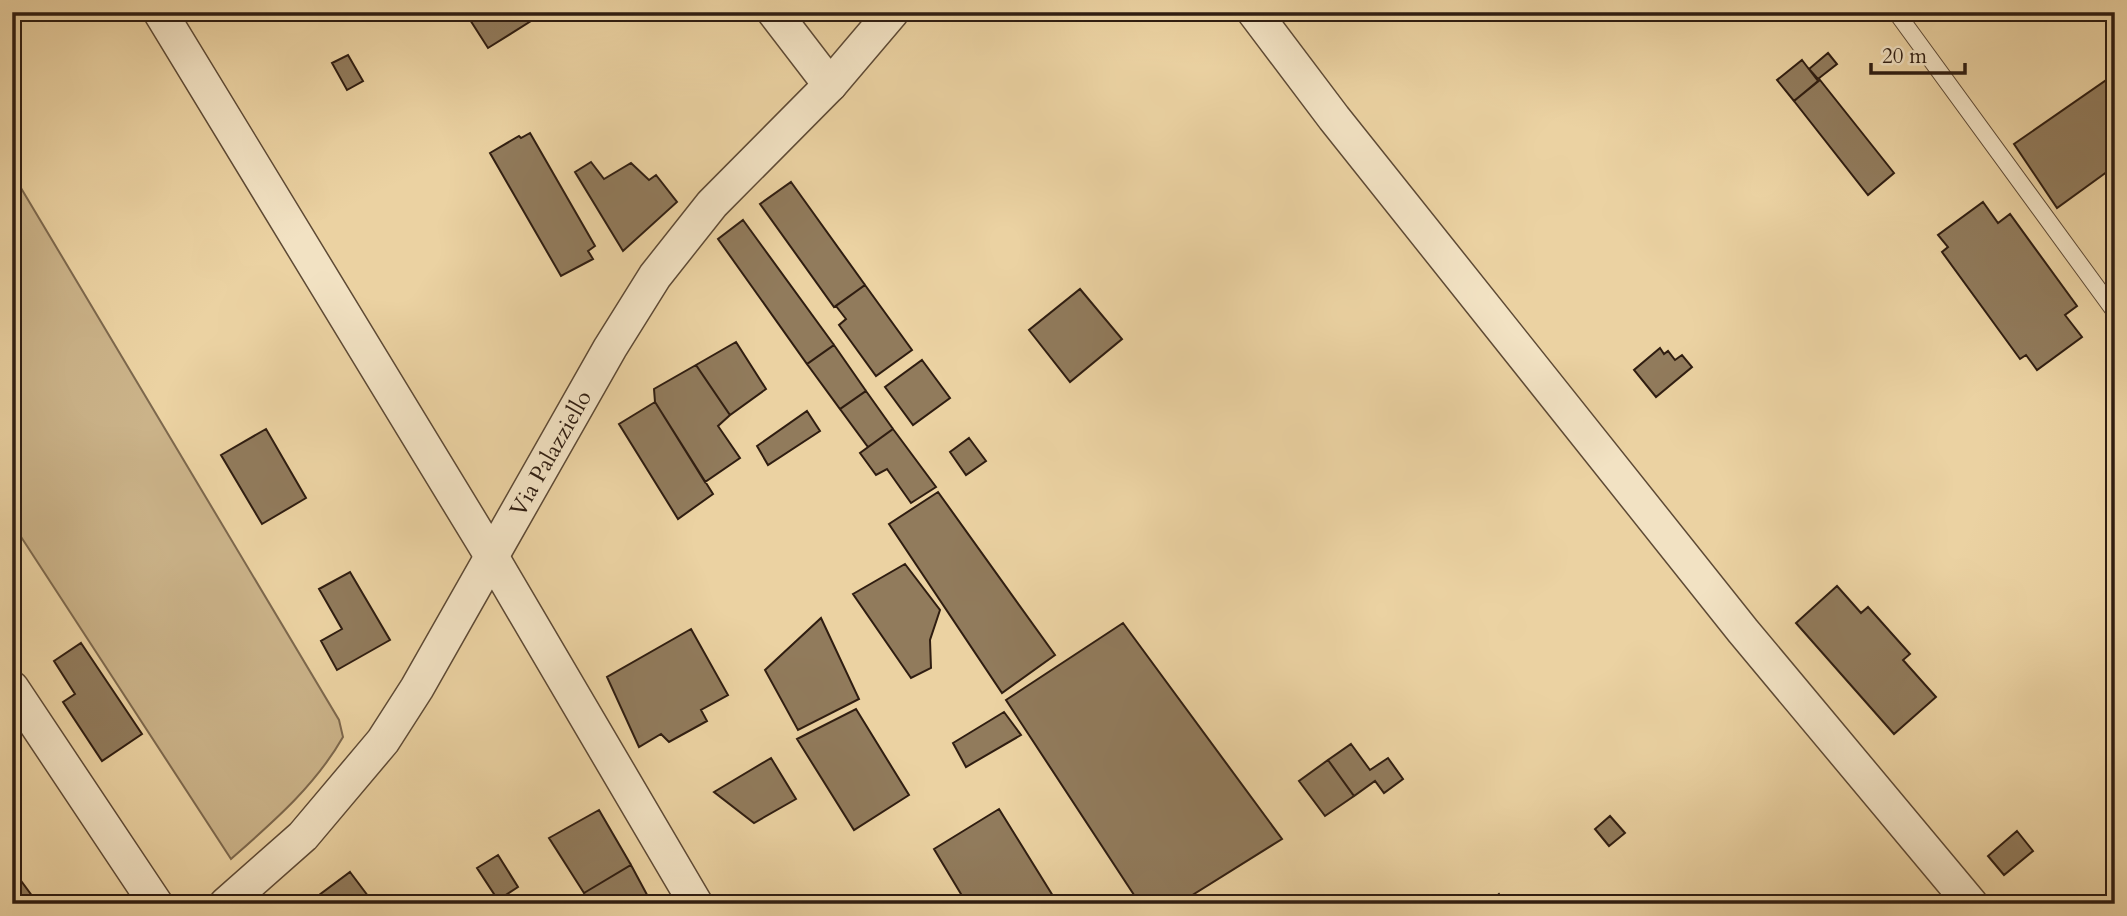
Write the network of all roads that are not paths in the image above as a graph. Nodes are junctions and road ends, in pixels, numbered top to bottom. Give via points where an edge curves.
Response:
1 (159, 12) edge
2 (774, 12) edge
3 (892, 12) edge
4 (1254, 12) edge
5 (1896, 12) edge
6 (830, 85) junction
7 (2115, 312) edge
8 (492, 557) junction
9 (12, 688) edge
10 (156, 904) edge
11 (226, 904) edge
12 (696, 904) edge
13 (1971, 904) edge

1 - 8 street
2 - 6 street
3 - 6 street, Via Palazziello
4 - 13 street via 1743,631
5 - 7 lane
6 - 8 street, Via Palazziello via 712,204 654,276
8 - 11 street, Via Palazziello via 383,741 303,836
8 - 12 street
9 - 10 street

